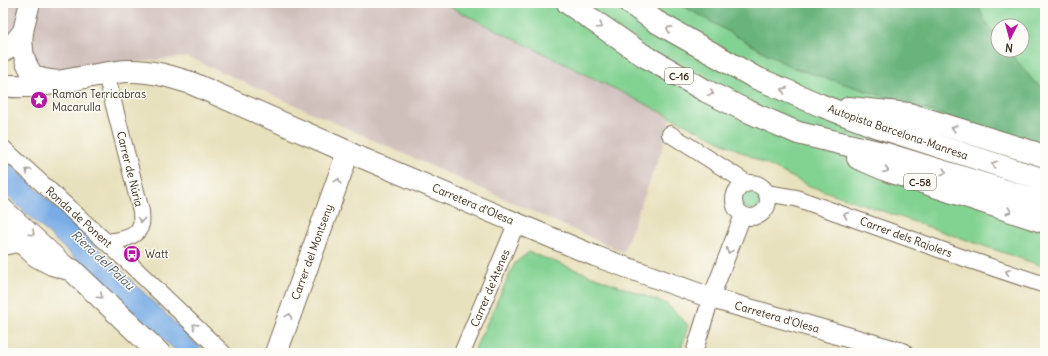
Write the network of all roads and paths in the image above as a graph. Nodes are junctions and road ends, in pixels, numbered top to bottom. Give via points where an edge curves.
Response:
1 (30, 3) edge
2 (568, 3) edge
3 (630, 3) edge
4 (23, 39) junction
5 (3, 52) edge
6 (3, 64) edge
7 (106, 74) junction
8 (51, 82) junction
9 (3, 85) edge
10 (3, 100) edge
11 (820, 105) junction
12 (798, 133) junction
13 (670, 134) dead end
14 (3, 148) edge
15 (348, 152) junction
16 (1045, 156) edge
17 (1045, 180) edge
18 (747, 183) junction
19 (766, 193) junction
20 (1045, 203) edge
21 (3, 206) edge
22 (743, 215) junction
23 (517, 222) junction
24 (1045, 222) edge
25 (3, 225) edge
26 (106, 242) junction
27 (13, 245) edge
28 (72, 270) junction
29 (1045, 285) edge
30 (711, 298) junction
31 (160, 353) edge
32 (223, 353) edge
33 (276, 353) edge
34 (462, 353) edge
35 (694, 353) edge
36 (903, 353) edge

1 - 4 street
2 -> 12 main road, Autopista Barcelona-Manresa / C-16 via 643,55 700,88
11 -> 3 main road, Autopista Barcelona-Manresa via 754,77 655,21
4 - 5 street
4 - 6 street via 17,53
4 - 8 street via 29,68 34,75
7 - 8 main road, Carretera d'Olesa
7 - 15 main road, Carretera d'Olesa via 139,71 191,83
7 -> 26 street, Carrer de Núria via 141,212 141,225 134,234 117,241
8 - 9 main road via 21,86
8 - 10 main road
16 -> 11 main road via 909,114
17 -> 11 main road, Autopista Barcelona-Manresa via 875,126
12 -> 20 main road, Autopista Barcelona-Manresa / C-16 via 886,154
12 -> 24 main road, C-58 via 889,172
13 - 18 street
26 -> 14 street, Ronda de Ponent
15 - 23 street, Carretera d'Olesa
33 -> 15 main road, Carrer del Montseny
18 - 19 street via 758,184
18 - 22 street via 741,185 734,194 735,206
19 - 22 street via 768,203 763,212 755,216
29 -> 19 street, Carrer dels Rajolers via 796,198
21 -> 28 street
22 -> 30 street
23 - 30 street, Carretera d'Olesa via 595,256
23 - 34 street, Carrer de'Atenes
25 - 27 main road
32 -> 26 street, Ronda de Ponent
27 - 28 main road via 52,264
28 -> 31 main road
30 - 35 street
30 - 36 street, Carretera d'Olesa

